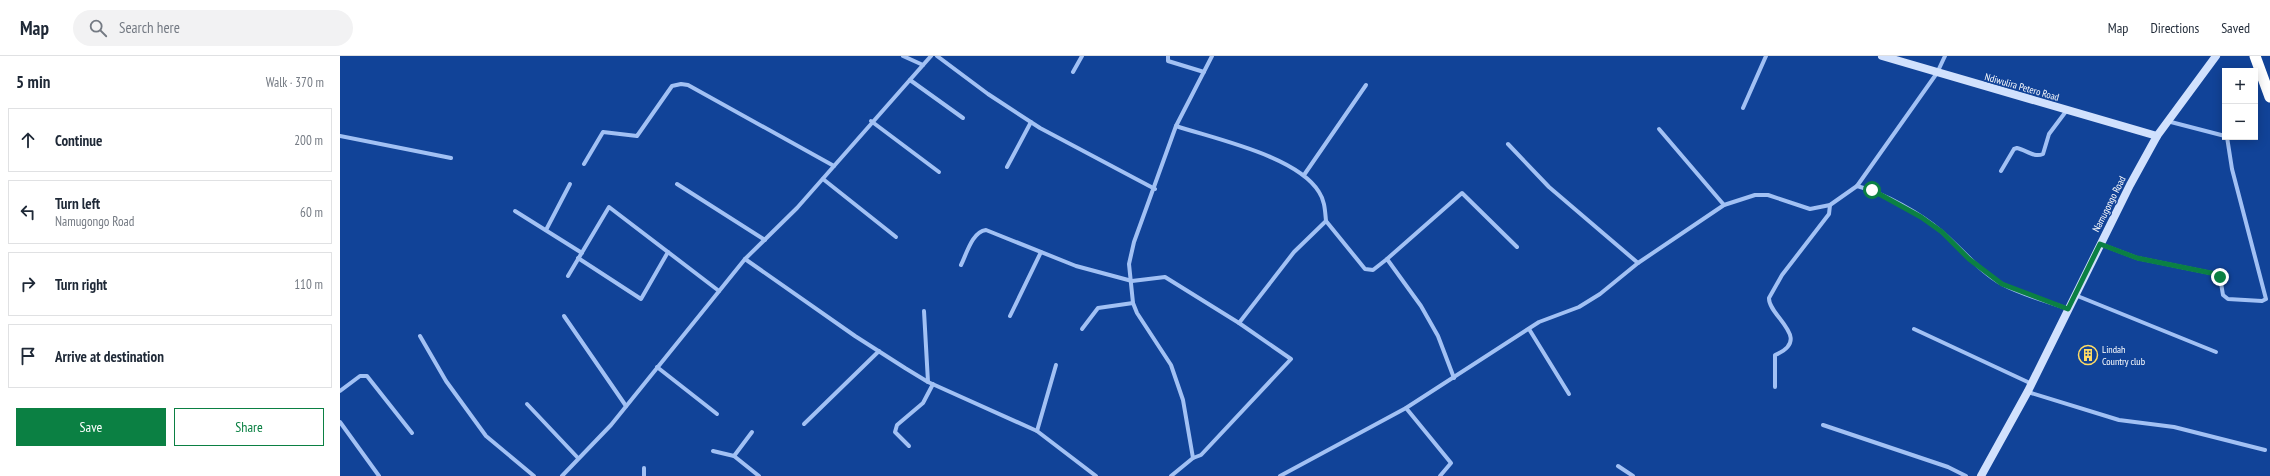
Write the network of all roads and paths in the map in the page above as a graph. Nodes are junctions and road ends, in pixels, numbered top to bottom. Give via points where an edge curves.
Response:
1 (903, 56) edge
2 (931, 56) edge
3 (937, 56) edge
4 (1082, 56) edge
5 (1168, 56) edge
6 (1212, 56) edge
7 (1766, 56) edge
8 (1882, 56) edge
9 (1945, 56) edge
10 (2216, 56) edge
11 (2255, 56) edge
12 (923, 65) junction
13 (1073, 72) dead end
14 (1204, 72) junction
15 (1937, 73) junction
16 (910, 80) junction
17 (1366, 85) dead end
18 (2270, 97) edge
19 (1743, 108) dead end
20 (2067, 110) junction
21 (963, 118) dead end
22 (871, 121) junction
23 (2167, 121) junction
24 (1031, 122) junction
25 (1176, 126) junction
26 (1659, 129) dead end
27 (2222, 135) edge
28 (340, 136) edge
29 (2157, 136) junction
30 (2227, 140) edge
31 (1508, 144) dead end
32 (451, 158) dead end
33 (584, 164) dead end
34 (834, 166) junction
35 (1007, 167) dead end
36 (2001, 171) dead end
37 (939, 172) dead end
38 (1304, 175) junction
39 (823, 180) junction
40 (570, 184) dead end
41 (677, 184) dead end
42 (1857, 186) junction
43 (1155, 188) junction
44 (1830, 204) junction
45 (1724, 205) junction
46 (515, 211) dead end
47 (1326, 221) junction
48 (546, 230) junction
49 (896, 237) dead end
50 (765, 240) junction
51 (2100, 244) junction
52 (1517, 247) dead end
53 (668, 252) junction
54 (1041, 252) junction
55 (582, 253) junction
56 (578, 258) junction
57 (745, 259) junction
58 (1387, 259) junction
59 (1638, 263) junction
60 (961, 265) dead end
61 (568, 276) dead end
62 (1132, 281) junction
63 (719, 291) junction
64 (2075, 295) junction
65 (1133, 303) junction
66 (2068, 309) junction
67 (924, 311) dead end
68 (564, 316) dead end
69 (1010, 316) dead end
70 (1239, 323) junction
71 (1082, 329) dead end
72 (1529, 329) junction
73 (1914, 329) dead end
74 (420, 336) dead end
75 (879, 351) junction
76 (2216, 352) dead end
77 (1056, 365) dead end
78 (657, 367) junction
79 (1454, 378) junction
80 (928, 382) junction
81 (933, 384) junction
82 (1775, 387) dead end
83 (2030, 388) junction
84 (340, 392) edge
85 (1569, 394) dead end
86 (527, 404) dead end
87 (626, 406) junction
88 (1406, 408) junction
89 (718, 414) dead end
90 (340, 422) edge
91 (804, 424) dead end
92 (1823, 425) dead end
93 (1037, 431) junction
94 (412, 432) dead end
95 (752, 432) dead end
96 (909, 446) dead end
97 (2266, 450) dead end
98 (713, 451) dead end
99 (734, 456) junction
100 (578, 458) junction
101 (1194, 458) junction
102 (1618, 466) dead end
103 (644, 468) dead end
104 (379, 476) edge
105 (534, 476) edge
106 (562, 476) edge
107 (644, 476) edge
108 (759, 476) edge
109 (1096, 476) edge
110 (1171, 476) edge
111 (1280, 476) edge
112 (1440, 476) edge
113 (1633, 476) edge
114 (1966, 476) edge
115 (1981, 476) edge

1 - 12 street
2 - 12 street
3 - 24 street
4 - 13 street
5 - 14 street via 1168,60
6 - 14 street
7 - 19 street
8 - 15 main road, Ndiwulira Petero Road
9 - 15 street
10 - 23 main road, Namugongo Road
11 - 18 highway
12 - 16 street
14 - 25 street
15 - 20 main road, Ndiwulira Petero Road
15 - 42 street
16 - 21 street
16 - 22 street
17 - 38 street
20 - 29 main road, Ndiwulira Petero Road
20 - 36 street via 2049,134 2043,154 2040,156 2018,148 2014,149
22 - 34 street
22 - 37 street
23 - 27 street
23 - 29 main road, Namugongo Road
24 - 35 street
24 - 43 street
25 - 38 street via 1242,146
25 - 43 street
26 - 45 street
28 - 32 street
29 - 51 main road, Namugongo Road
30 - 51 street via 2266,299 2228,299 2223,295 2220,277 2216,274 2137,258
31 - 59 street via 1549,187
33 - 34 street via 603,132 637,136 672,86 681,84 688,85
34 - 39 street
38 - 47 street via 1320,193
39 - 49 street
39 - 50 street
40 - 48 street
41 - 50 street
42 - 44 street
42 - 66 street via 1872,190 1921,217 2002,284
43 - 62 street via 1130,255
44 - 45 street via 1810,209 1768,195 1755,195
44 - 82 street via 1829,214 1782,275 1768,298 1790,336 1790,344 1785,351 1775,355
45 - 59 street
46 - 48 street
47 - 58 street via 1365,269 1373,270
47 - 70 street via 1294,252
48 - 55 street
50 - 57 street
51 - 64 main road, Namugongo Road
52 - 58 street via 1462,193
53 - 55 street via 609,207
53 - 56 street via 641,299
53 - 63 street
54 - 60 street via 986,230 980,231 976,236
54 - 62 street via 1076,266
54 - 69 street
55 - 56 street
56 - 61 street
57 - 63 street
57 - 75 street
58 - 79 street via 1421,306 1438,336
59 - 72 street via 1579,307 1539,322
62 - 65 street
62 - 70 street via 1165,276
63 - 78 street
64 - 66 main road, Namugongo Road
64 - 76 street
65 - 71 street via 1098,308
65 - 101 street via 1171,365 1183,400
66 - 83 main road, Namugongo Road
67 - 80 street
68 - 87 street
70 - 101 street via 1291,359 1201,455
72 - 79 street
72 - 85 street
73 - 83 street
74 - 105 street via 446,381 486,436
75 - 80 street
75 - 91 street
77 - 93 street
78 - 87 street
78 - 89 street
79 - 88 street
80 - 81 street
81 - 93 street
81 - 96 street via 923,403 897,425 895,432
83 - 97 street via 2119,420 2174,427
83 - 115 main road, Namugongo Road
84 - 94 street via 360,376 367,376
86 - 100 street
87 - 100 street
88 - 111 street
88 - 112 street via 1452,462
90 - 104 street
92 - 114 street via 1948,467
93 - 109 street
95 - 99 street
98 - 99 street
99 - 108 street
100 - 106 street
101 - 110 street
102 - 113 street
103 - 107 street

